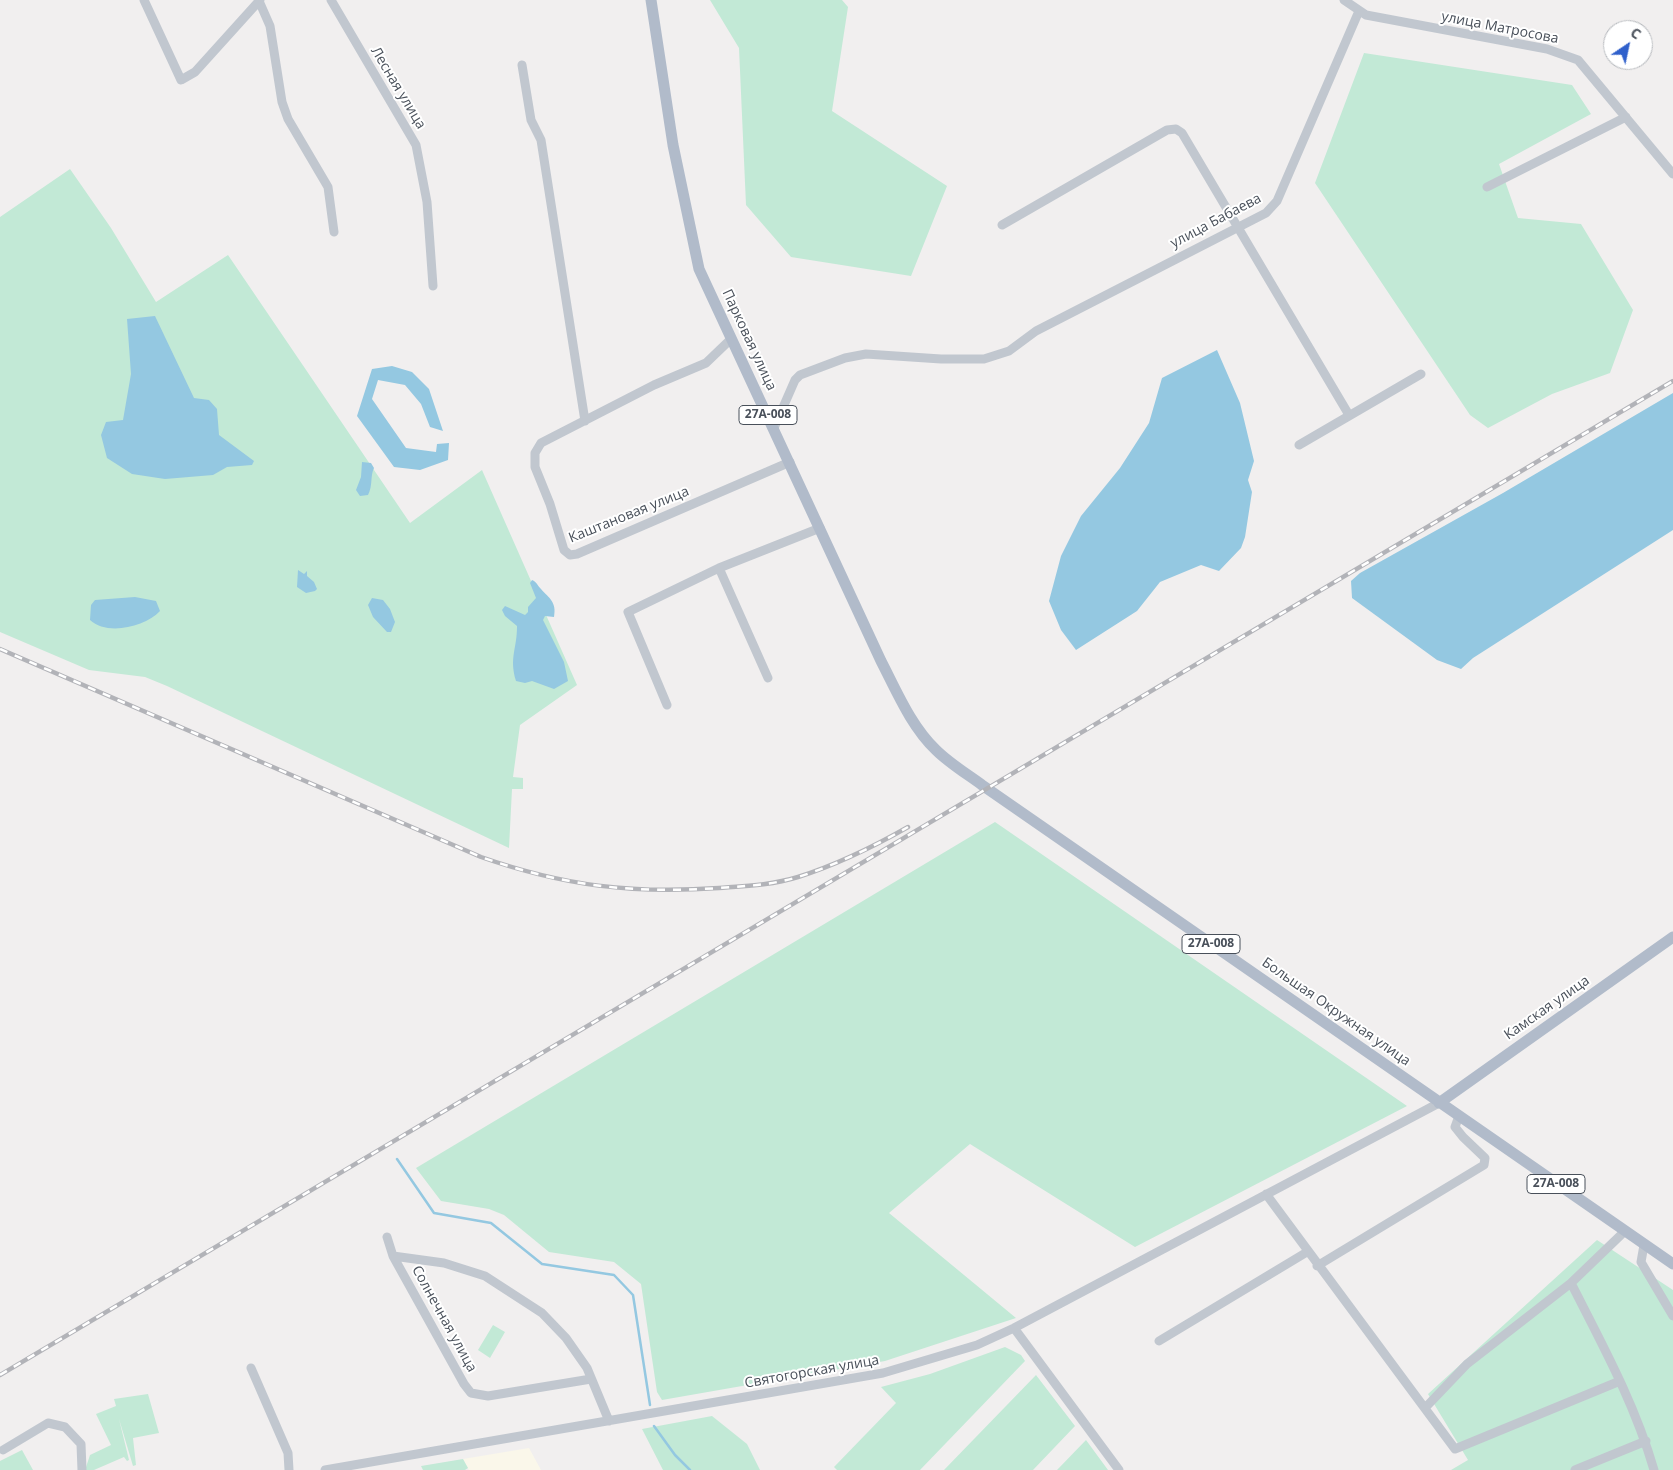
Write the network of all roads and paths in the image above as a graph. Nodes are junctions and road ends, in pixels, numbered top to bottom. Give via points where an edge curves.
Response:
1 (144, 0) edge
2 (259, 0) edge
3 (331, 0) edge
4 (652, 0) edge
5 (1344, 0) edge
6 (1360, 11) junction
7 (522, 65) dead end
8 (1626, 116) junction
9 (1670, 164) edge
10 (1673, 174) edge
11 (1488, 187) dead end
12 (1002, 225) dead end
13 (1238, 227) junction
14 (334, 232) dead end
15 (433, 286) dead end
16 (731, 339) junction
17 (1421, 374) dead end
18 (1349, 415) junction
19 (585, 421) junction
20 (774, 428) junction
21 (1299, 445) dead end
22 (790, 462) junction
23 (820, 528) junction
24 (719, 568) junction
25 (768, 678) dead end
26 (667, 705) dead end
27 (982, 786) joint
28 (1673, 937) edge
29 (1439, 1103) junction
30 (1459, 1116) junction
31 (1266, 1194) junction
32 (1625, 1231) junction
33 (387, 1237) dead end
34 (1644, 1245) junction
35 (1307, 1252) junction
36 (393, 1256) junction
37 (1673, 1264) edge
38 (1317, 1266) junction
39 (1571, 1282) junction
40 (1673, 1316) edge
41 (1014, 1328) junction
42 (1159, 1341) dead end
43 (251, 1368) dead end
44 (591, 1379) junction
45 (1620, 1381) junction
46 (1425, 1408) junction
47 (609, 1421) junction
48 (1646, 1441) junction
49 (3, 1450) dead end
50 (82, 1470) edge
51 (289, 1470) edge
52 (325, 1470) edge
53 (1119, 1470) edge
54 (1575, 1470) edge
55 (1654, 1470) edge

1 - 2 street via 181,80 195,72
2 - 14 street via 270,26 282,102 288,119 328,187
3 - 15 street, Лесная улица via 416,145 427,202
4 - 16 main road, Парковая улица / 27А-008 via 672,146 699,269
5 - 6 street, улица Матросова
6 - 8 street, улица Матросова via 1382,19 1547,49 1569,56 1583,66
6 - 13 street, улица Бабаева via 1277,202 1266,213
7 - 19 street via 531,120 541,140
8 - 9 street, улица Матросова
8 - 11 street
9 - 10 street, улица Матросова
12 - 13 street via 1167,130 1176,129 1182,133
13 - 18 street
13 - 20 street, улица Бабаева via 1036,331 1010,351 984,359 866,354 845,358 800,375
16 - 19 street, Каштановая улица via 706,363 654,385
16 - 20 main road, Парковая улица / 27А-008
17 - 18 street
18 - 21 street
19 - 22 street, Каштановая улица via 541,443 535,453 535,467 564,550 570,555
20 - 22 main road, Парковая улица / 27А-008
22 - 23 main road, Парковая улица / 27А-008
23 - 24 street
23 - 27 main road, Парковая улица / 27А-008 via 911,719 936,751
24 - 25 street
24 - 26 street via 628,612
27 - 29 main road, Большая Окружная улица / 27А-008
28 - 29 main road, Камская улица
29 - 30 main road, Большая Окружная улица / 27А-008
29 - 31 street, Святогорская улица
30 - 32 main road, Большая Окружная улица / 27А-008
30 - 38 street via 1455,1127 1462,1138 1486,1158 1484,1166
31 - 35 street
31 - 41 street, Святогорская улица
32 - 34 main road, Большая Окружная улица / 27А-008
32 - 39 street
33 - 36 street, Солнечная улица
34 - 37 main road, Большая Окружная улица / 27А-008
34 - 40 street via 1641,1262
35 - 38 street
35 - 42 street
36 - 44 street, Солнечная улица via 444,1263 485,1276 542,1313 566,1338
36 - 44 street, Солнечная улица via 471,1392 488,1396
38 - 46 street
39 - 45 street
39 - 46 street via 1467,1364
41 - 47 street, Святогорская улица via 977,1345 883,1373
41 - 53 street
43 - 51 street via 288,1453
44 - 47 street, Солнечная улица
45 - 46 street via 1455,1450
45 - 48 street
47 - 52 street, Святогорская улица
48 - 54 street
48 - 55 street
49 - 50 street via 48,1423 65,1427 81,1444

